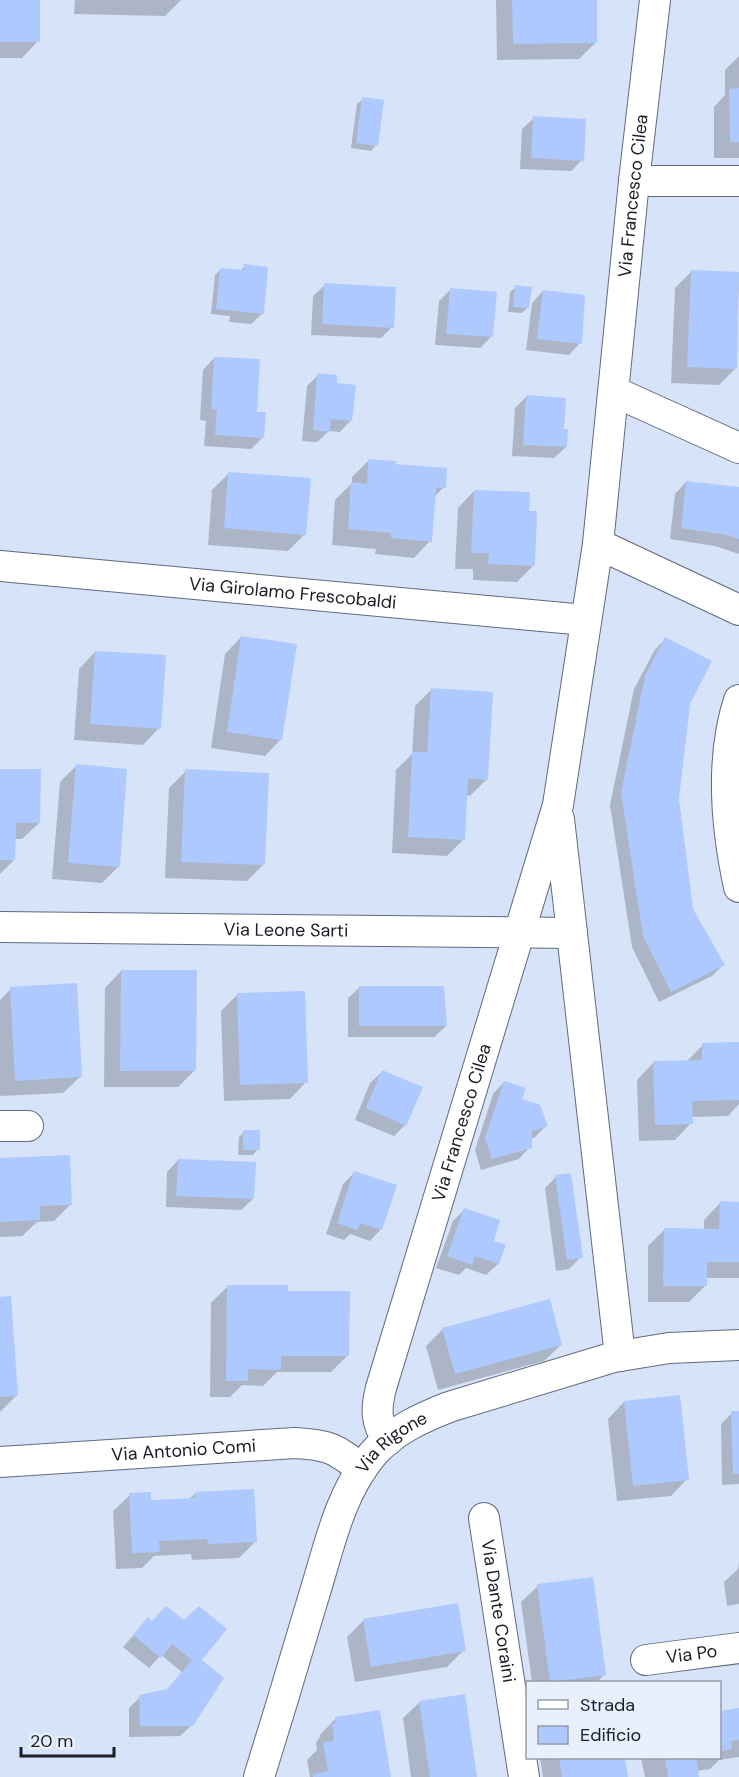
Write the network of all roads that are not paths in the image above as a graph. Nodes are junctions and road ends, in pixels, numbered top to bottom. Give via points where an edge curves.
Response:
1 (655, 0) edge
2 (634, 181) junction
3 (739, 181) edge
4 (615, 392) junction
5 (739, 448) edge
6 (598, 544) junction
7 (0, 566) edge
8 (739, 610) edge
9 (585, 620) junction
10 (739, 700) edge
11 (558, 805) junction
12 (739, 887) edge
13 (0, 927) edge
14 (521, 933) junction
15 (572, 933) junction
16 (739, 1346) edge
17 (620, 1356) junction
18 (388, 1440) junction
19 (0, 1462) edge
20 (362, 1469) junction
21 (484, 1518) dead end
22 (739, 1647) edge
23 (646, 1660) dead end
24 (259, 1777) edge
25 (524, 1777) edge

1 - 2 street, Via Francesco Cilea
2 - 3 street
2 - 4 street, Via Francesco Cilea
4 - 5 street
4 - 6 street, Via Francesco Cilea
6 - 8 street
6 - 9 street, Via Francesco Cilea
7 - 9 street, Via Girolamo Frescobaldi
9 - 11 street, Via Francesco Cilea
10 - 12 street via 728,758 728,828
11 - 14 street, Via Francesco Cilea
11 - 15 street, Via Francesco Cilea
13 - 14 street, Via Leone Sarti
14 - 15 street, Via Leone Sarti
14 - 18 street, Via Francesco Cilea via 379,1396 377,1418
15 - 17 street, Via Francesco Cilea
16 - 17 street, Via Rigone via 669,1348
17 - 18 street, Via Rigone via 449,1407
18 - 20 street, Via Rigone
19 - 20 street, Via Antonio Comi via 295,1443 329,1447
20 - 24 street, Via Rigone via 339,1516
21 - 25 street, Via Dante Coraini
22 - 23 street, Via Po

